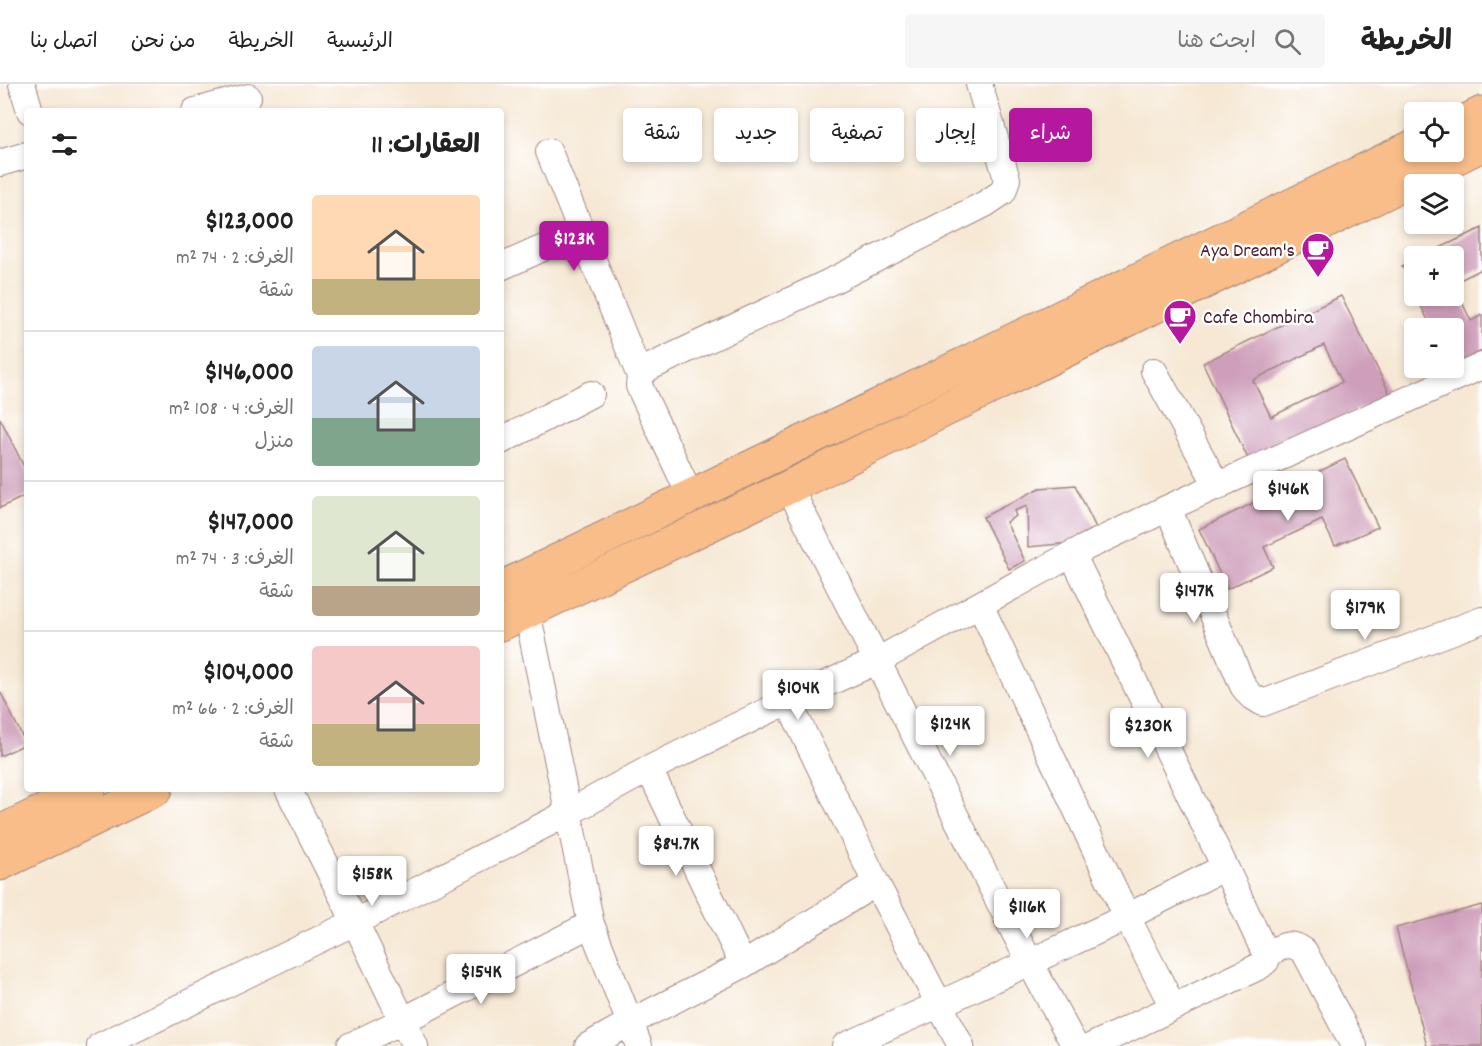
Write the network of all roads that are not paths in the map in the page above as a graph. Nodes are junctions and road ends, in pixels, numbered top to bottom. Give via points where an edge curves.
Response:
1 (22, 84) edge
2 (979, 84) edge
3 (248, 97) dead end
4 (29, 108) edge
5 (206, 108) edge
6 (1482, 114) edge
7 (1464, 122) edge
8 (1482, 145) edge
9 (1404, 151) edge
10 (549, 152) dead end
11 (24, 156) edge
12 (0, 163) edge
13 (541, 249) dead end
14 (504, 266) edge
15 (1482, 366) edge
16 (1154, 371) dead end
17 (640, 375) junction
18 (591, 394) dead end
19 (504, 439) edge
20 (789, 487) junction
21 (1218, 487) junction
22 (691, 497) junction
23 (1168, 508) junction
24 (1072, 554) junction
25 (504, 587) edge
26 (980, 605) junction
27 (514, 618) edge
28 (1482, 620) edge
29 (877, 661) junction
30 (788, 701) junction
31 (649, 769) junction
32 (83, 792) edge
33 (150, 792) edge
34 (290, 792) edge
35 (568, 813) junction
36 (0, 832) edge
37 (0, 864) edge
38 (1225, 867) junction
39 (876, 883) junction
40 (1127, 917) junction
41 (355, 922) junction
42 (591, 924) junction
43 (1266, 955) junction
44 (1030, 963) junction
45 (743, 965) junction
46 (939, 1004) junction
47 (1173, 1007) junction
48 (402, 1021) junction
49 (629, 1023) junction
50 (112, 1043) edge
51 (350, 1046) edge
52 (415, 1046) edge
53 (588, 1046) edge
54 (639, 1046) edge
55 (845, 1046) edge
56 (961, 1046) edge
57 (1075, 1046) edge
58 (1092, 1046) edge
59 (1354, 1046) edge

1 - 4 street
2 - 17 street via 1007,179 1003,192 930,233
3 - 5 street
6 - 7 main road
8 - 20 main road
9 - 22 main road
10 - 17 street
11 - 12 street
13 - 14 street
15 - 21 street
16 - 21 street
17 - 22 street via 639,386
18 - 19 street
20 - 27 main road
20 - 29 street
21 - 23 street
22 - 25 main road
23 - 24 street
23 - 28 street via 1243,686 1263,703
24 - 26 street
24 - 38 street
26 - 29 street
26 - 40 street
27 - 35 street
29 - 30 street
29 - 44 street
30 - 31 street
30 - 39 street
31 - 35 street
31 - 45 street
32 - 36 main road
33 - 37 main road
34 - 41 street
35 - 41 street
35 - 42 street
38 - 40 street
38 - 43 street
39 - 45 street
39 - 46 street
40 - 44 street
40 - 47 street
41 - 48 street
41 - 50 street
42 - 48 street
42 - 49 street
43 - 47 street via 1260,966
43 - 59 street via 1289,944 1304,951
44 - 46 street
44 - 57 street
45 - 49 street
46 - 55 street
46 - 56 street
47 - 58 street
48 - 51 street
48 - 52 street
49 - 53 street
49 - 54 street

